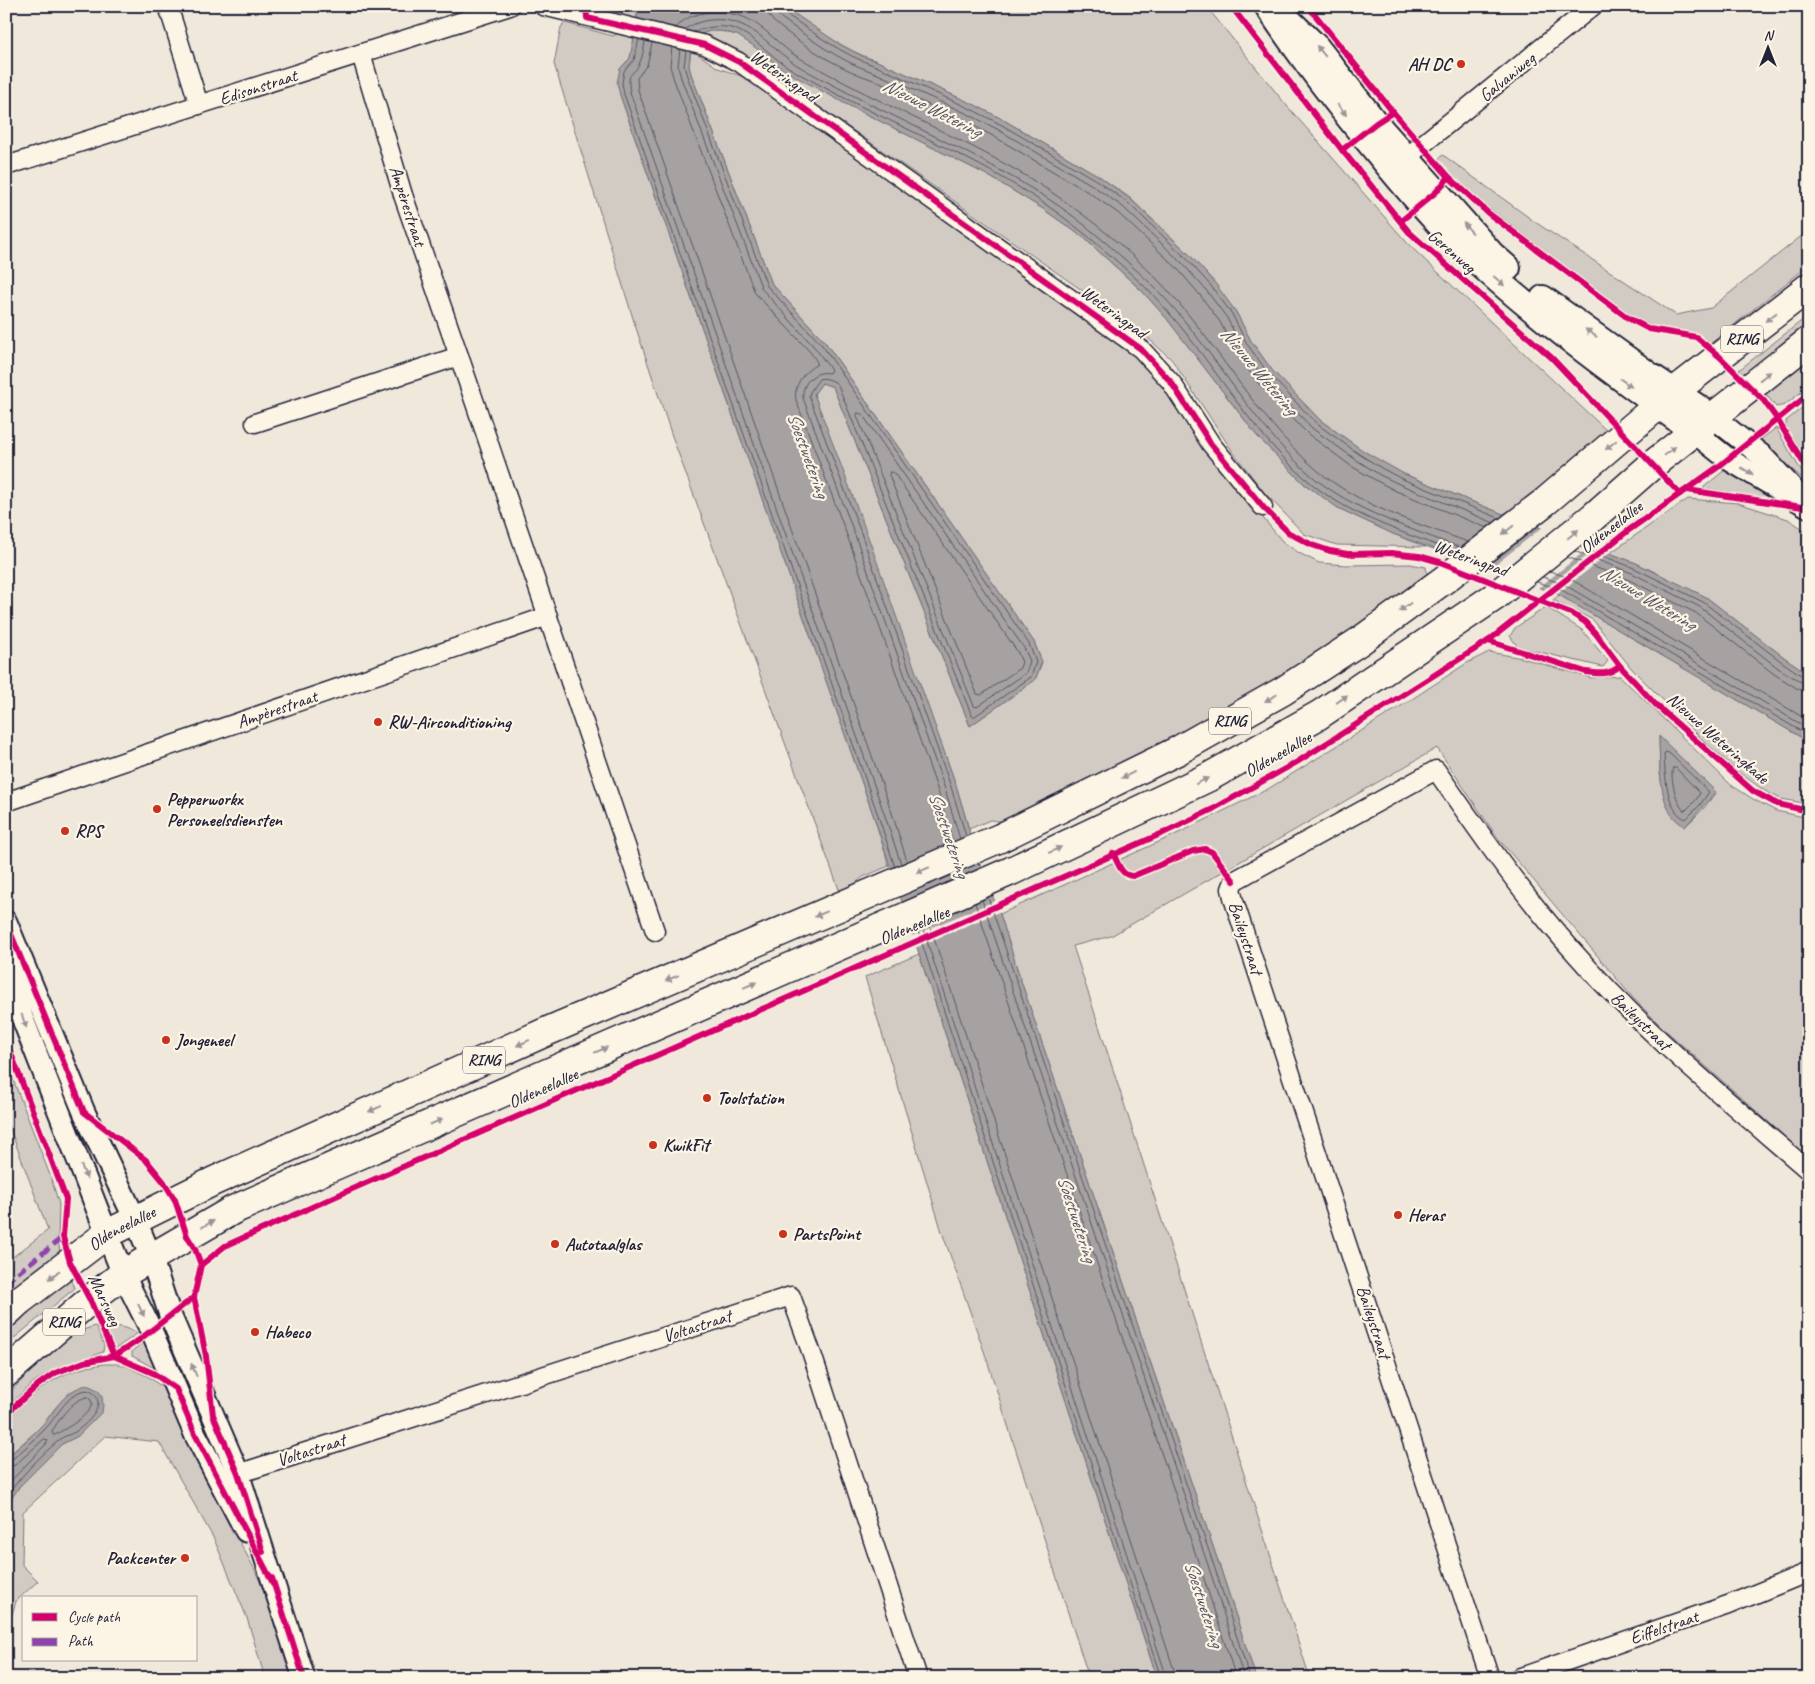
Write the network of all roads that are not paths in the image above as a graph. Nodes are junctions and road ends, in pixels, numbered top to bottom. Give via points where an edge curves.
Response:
1 (168, 6) edge
2 (510, 6) edge
3 (543, 6) edge
4 (1267, 6) edge
5 (1275, 6) edge
6 (1593, 6) edge
7 (361, 54) junction
8 (199, 105) junction
9 (1406, 158) junction
10 (6, 166) edge
11 (1809, 286) edge
12 (1809, 341) edge
13 (459, 356) junction
14 (1666, 398) junction
15 (255, 423) dead end
16 (1703, 424) junction
17 (1262, 507) dead end
18 (1809, 507) edge
19 (548, 616) junction
20 (6, 802) edge
21 (6, 922) edge
22 (655, 931) dead end
23 (6, 958) edge
24 (1809, 1171) edge
25 (135, 1219) junction
26 (106, 1234) junction
27 (151, 1257) junction
28 (123, 1274) junction
29 (6, 1313) edge
30 (6, 1373) edge
31 (228, 1476) junction
32 (1809, 1572) edge
33 (304, 1678) edge
34 (918, 1678) edge
35 (1490, 1678) edge
36 (1518, 1678) edge

1 - 8 street
2 - 7 street, Edisonstraat
3 - 17 street, Weteringpad via 705,45 739,62 1141,349 1171,382 1211,444
4 -> 9 main road, Gerenweg via 1312,72
9 -> 5 main road, Gerenweg via 1317,47
6 - 9 street, Galvaniweg
7 - 8 street, Edisonstraat
7 - 13 street, Ampèrestraat via 403,195
8 - 10 street, Edisonstraat
9 - 14 main road, Gerenweg via 1492,254
11 -> 14 main road, Oldeneelallee / RING
16 -> 12 main road, Oldeneelallee / RING
13 - 15 street
13 - 19 street, Ampèrestraat
14 - 16 main road, Gerenweg
14 -> 25 main road, Oldeneelallee / RING via 1546,501 1360,641 1283,691 1177,751 1000,838 548,1031
16 - 18 street via 1761,455
27 -> 16 main road, Oldeneelallee / RING via 233,1210 879,930 1209,777 1319,715 1494,597
19 - 20 street, Ampèrestraat
19 - 22 street, Ampèrestraat
21 - 25 street, Marsweg via 84,1112
23 -> 26 street, Marsweg via 22,1017
24 - 35 street, Baileystraat via 1674,1054 1573,952 1511,877 1436,770 1234,881 1234,902
25 - 26 main road, Oldeneelallee / RING
25 - 27 street, Marsweg
26 - 28 street, Marsweg
26 -> 29 main road, Oldeneelallee / RING
27 - 28 main road, Oldeneelallee / RING
31 -> 27 street, Marsweg
28 - 30 main road, Oldeneelallee / RING
28 -> 31 street, Marsweg via 196,1434
31 - 33 street, Marsweg via 274,1585
31 - 34 street, Voltastraat via 791,1296
32 - 36 street, Eiffelstraat via 1728,1605

